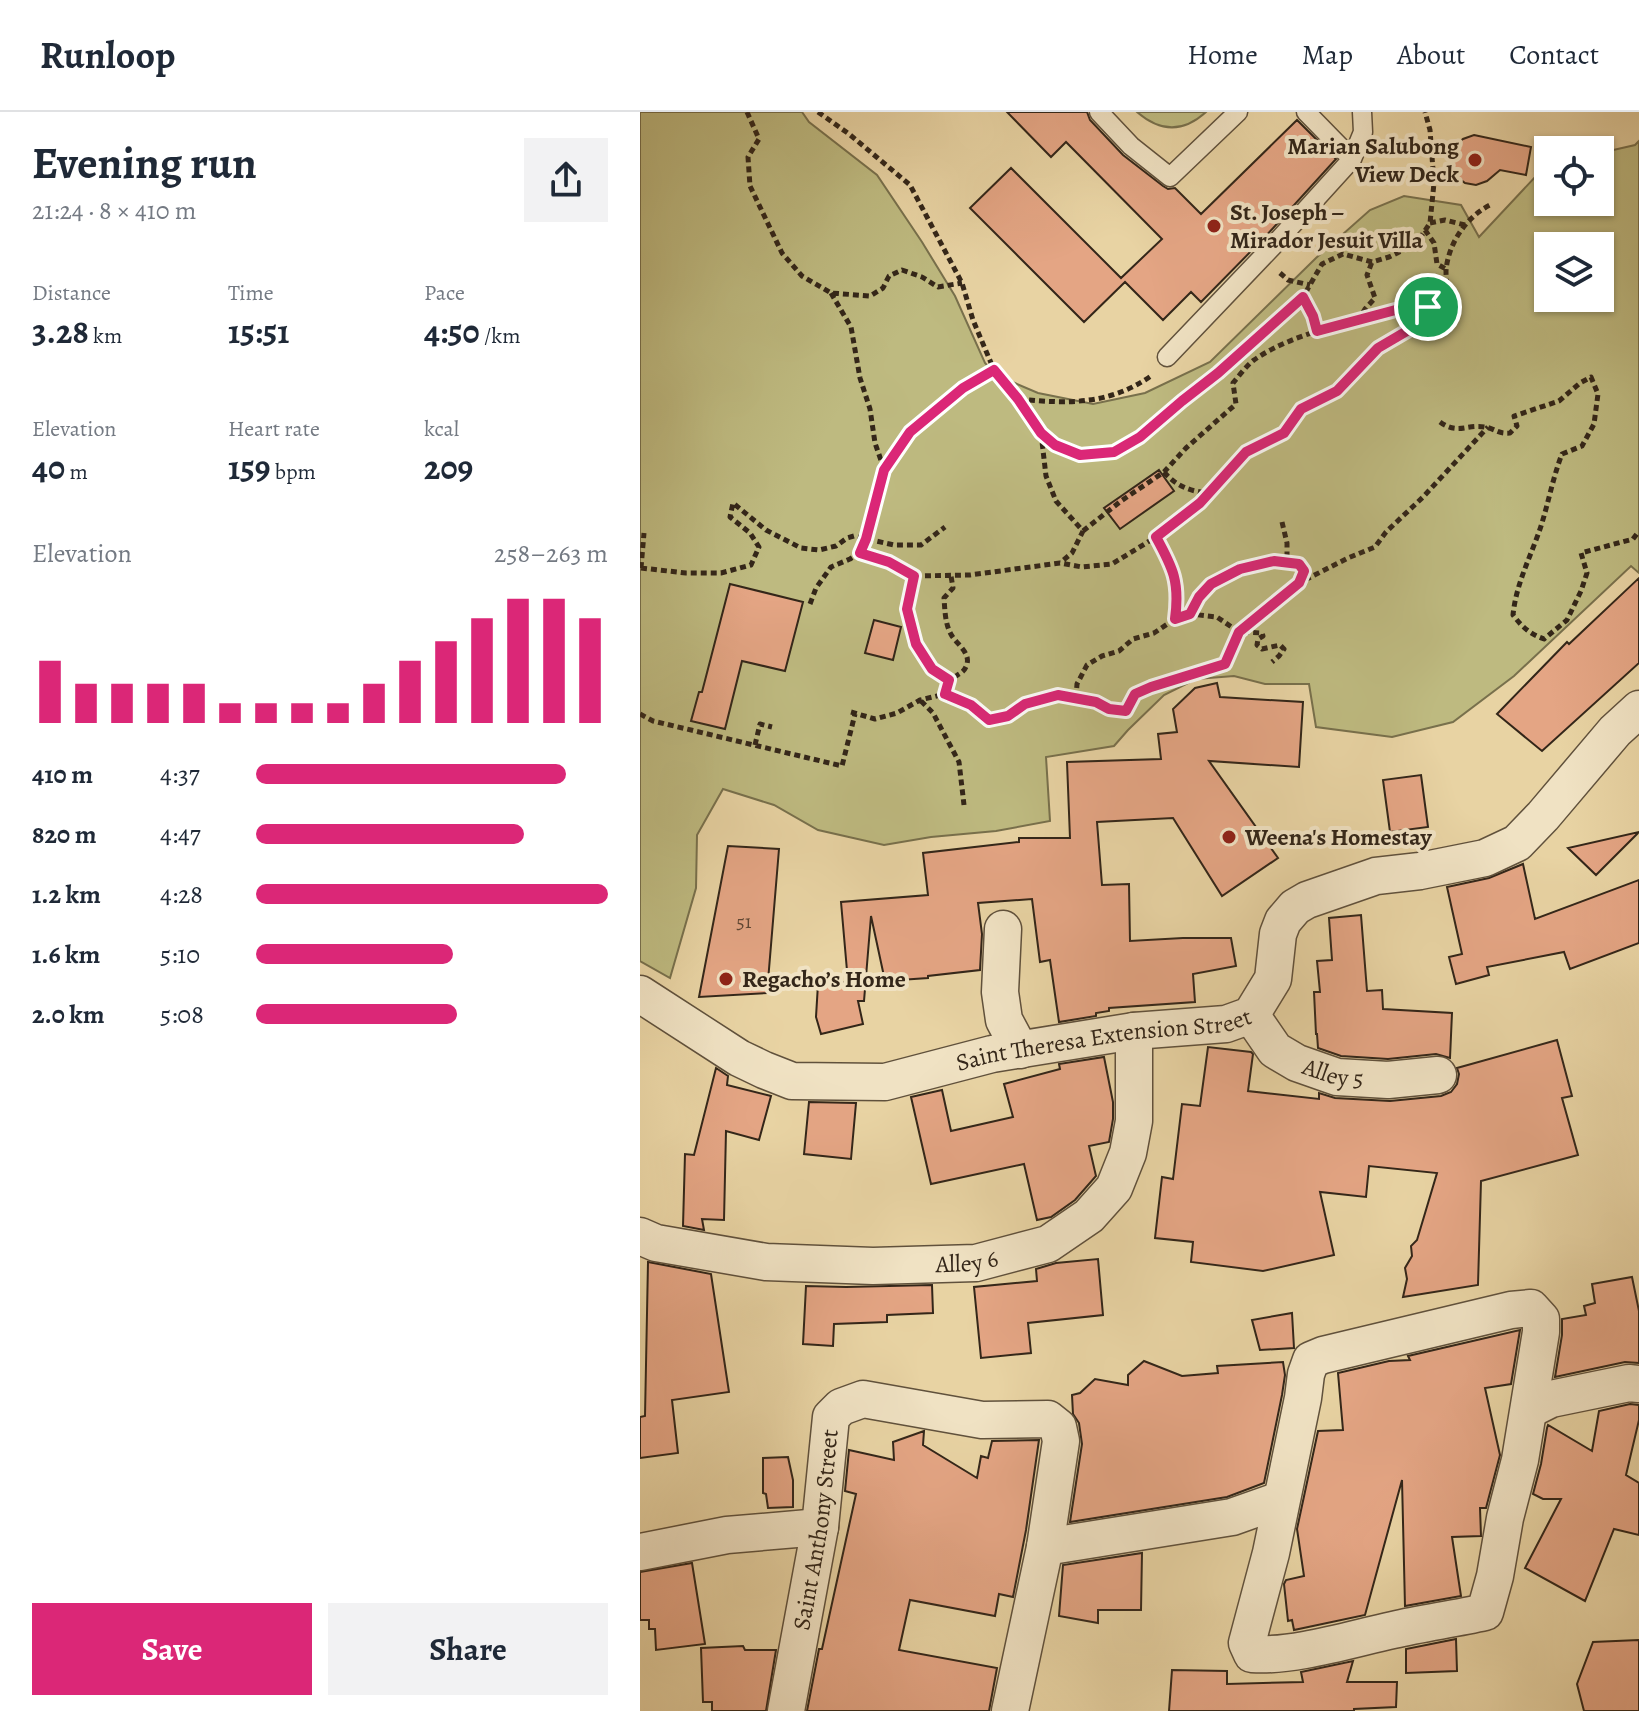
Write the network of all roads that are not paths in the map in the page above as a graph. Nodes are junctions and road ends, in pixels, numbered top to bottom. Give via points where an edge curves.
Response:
1 (1099, 112) edge
2 (1238, 112) edge
3 (1306, 112) edge
4 (1362, 112) edge
5 (1352, 159) junction
6 (1167, 357) road end
7 (1639, 709) edge
8 (1003, 929) dead end
9 (640, 994) edge
10 (1251, 1015) junction
11 (1134, 1031) junction
12 (1020, 1050) junction
13 (1438, 1075) dead end
14 (640, 1236) edge
15 (1639, 1384) edge
16 (1529, 1410) junction
17 (1280, 1500) junction
18 (820, 1527) junction
19 (1045, 1547) junction
20 (640, 1552) edge
21 (786, 1711) edge
22 (1010, 1711) edge

1 - 2 lane via 1170,177
3 - 5 lane
4 - 5 lane via 1363,132
5 - 6 lane
7 - 10 street, Saint Theresa Extension Street via 1517,843 1485,858 1376,876 1295,907 1278,934 1273,979
8 - 12 street via 1000,992 1004,1020
9 - 12 street, Saint Theresa Extension Street via 739,1058 792,1081 885,1082
10 - 11 street, Saint Theresa Extension Street via 1226,1024
10 - 13 street, Alley 5 via 1275,1050 1337,1077 1388,1080
11 - 12 street, Saint Theresa Extension Street
11 - 14 street, Alley 6 via 1134,1121 1114,1188 1089,1216 1048,1244 976,1263 873,1266 766,1262
15 - 16 street via 1551,1399
16 - 17 street via 1541,1332 1541,1319 1531,1308 1323,1355 1311,1360 1306,1374
16 - 17 street via 1485,1612 1323,1646 1252,1654 1247,1643
17 - 19 street via 1232,1517
18 - 19 street, Saint Anthony Street via 831,1417 863,1399 982,1420 1048,1419 1058,1427 1061,1441
18 - 20 street via 727,1535
18 - 21 street, Saint Anthony Street
19 - 22 street, Saint Anthony Street

